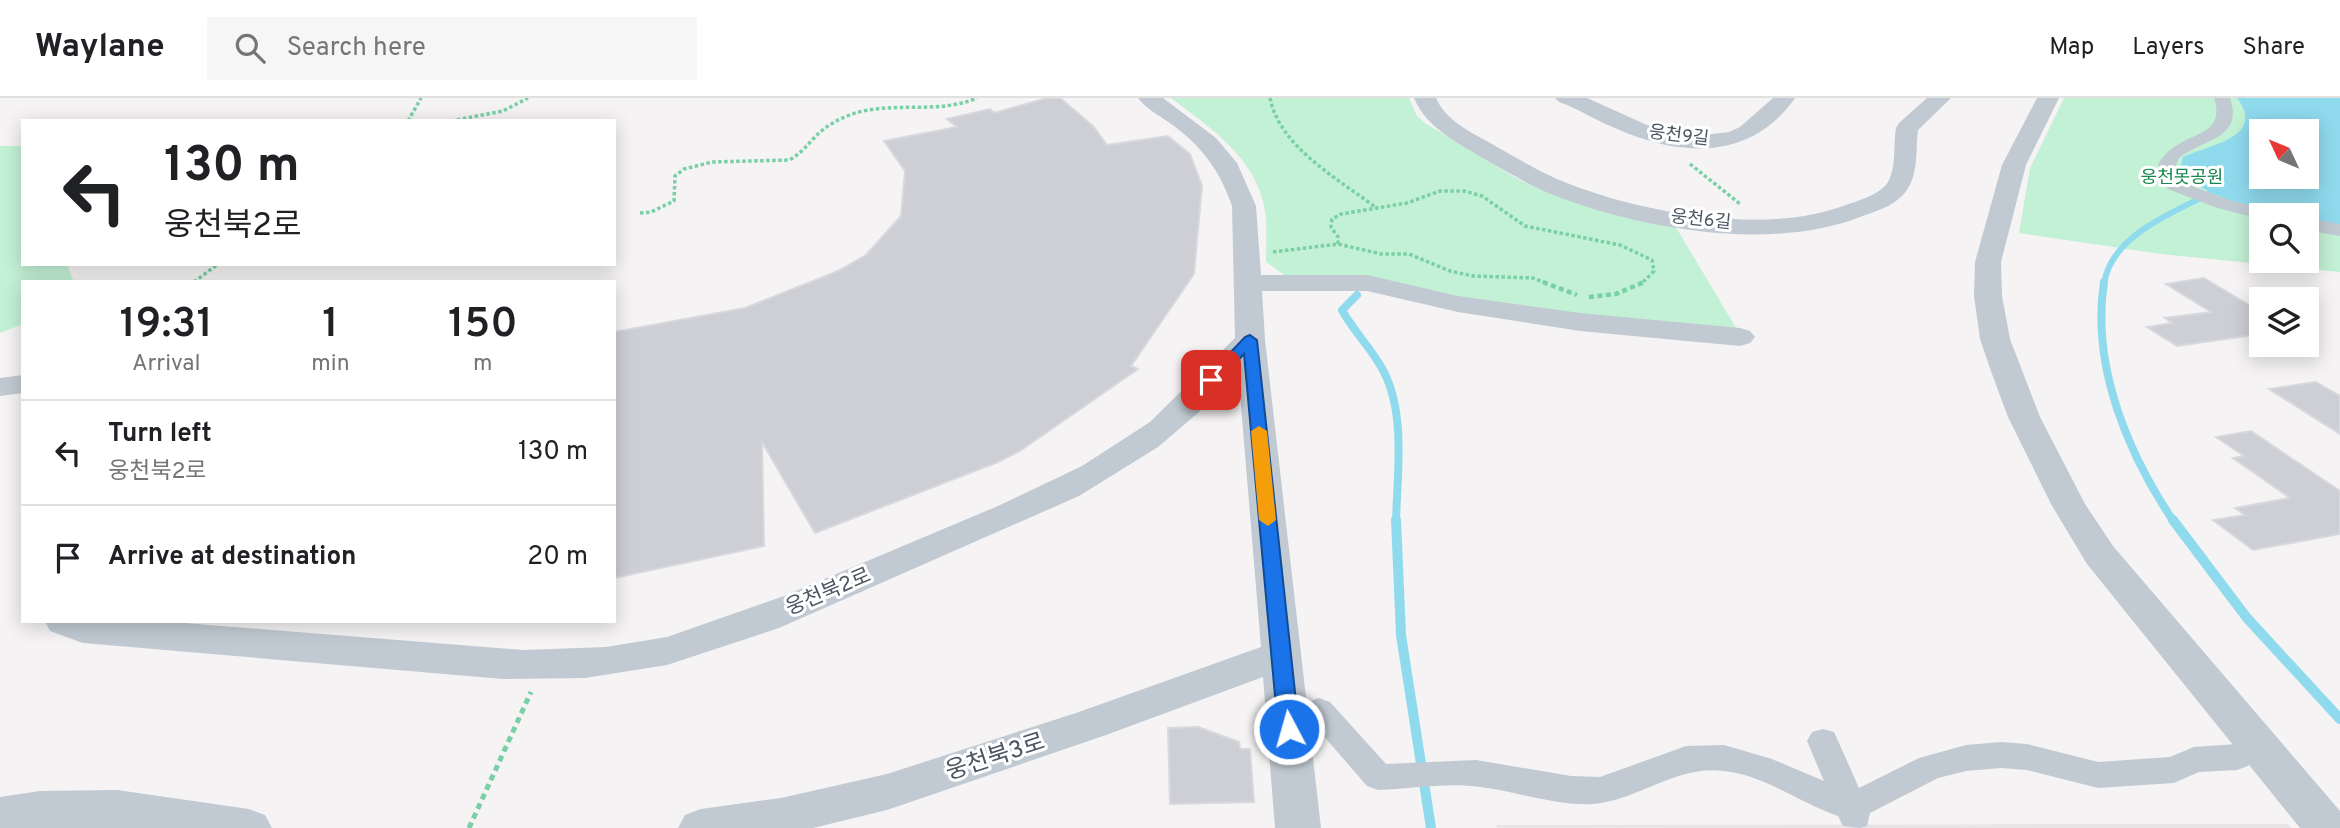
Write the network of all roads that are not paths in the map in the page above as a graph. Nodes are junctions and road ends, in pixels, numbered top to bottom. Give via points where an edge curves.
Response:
1 (1149, 98) edge
2 (1425, 98) edge
3 (1566, 98) edge
4 (1784, 98) edge
5 (1940, 98) edge
6 (2048, 98) edge
7 (2222, 98) edge
8 (2249, 211) edge
9 (2319, 226) edge
10 (2340, 230) edge
11 (1248, 283) junction
12 (1741, 337) dead end
13 (1250, 340) junction
14 (21, 384) edge
15 (0, 387) edge
16 (69, 623) edge
17 (1281, 655) junction
18 (1319, 710) dead end
19 (1823, 741) dead end
20 (2238, 757) dead end
21 (1852, 810) junction
22 (0, 816) edge
23 (249, 828) edge
24 (701, 828) edge
25 (1298, 828) edge
26 (2327, 828) edge

1 - 11 street via 1207,141 1230,168 1244,206
2 - 5 street, 웅천6길 via 1439,120 1466,138 1572,194 1678,218 1766,225 1842,217 1886,197 1897,187 1903,171 1907,128
3 - 4 street, 웅천9길 via 1661,136 1701,141 1736,138
6 - 26 street via 2014,165 1988,262 1995,339 2007,374 2024,417 2100,555
7 - 8 street via 2227,113 2223,124 2211,137 2180,147 2167,165 2176,180 2174,185
9 - 10 street
11 - 12 street via 1341,281 1580,322
11 - 13 street
13 - 16 street, 웅천북2로 via 1149,439 1100,471 1038,502 730,632 665,651 600,663 543,666 83,629
13 - 17 street
14 - 15 street
17 - 24 street, 웅천북3로 via 887,792 781,817
17 - 25 street
18 - 21 street via 1378,777 1476,773 1600,790 1686,759 1724,758 1760,768
19 - 21 street
20 - 21 street via 2194,760 2175,770 2098,775 2027,757 1966,758 1930,766
22 - 23 street via 117,808

